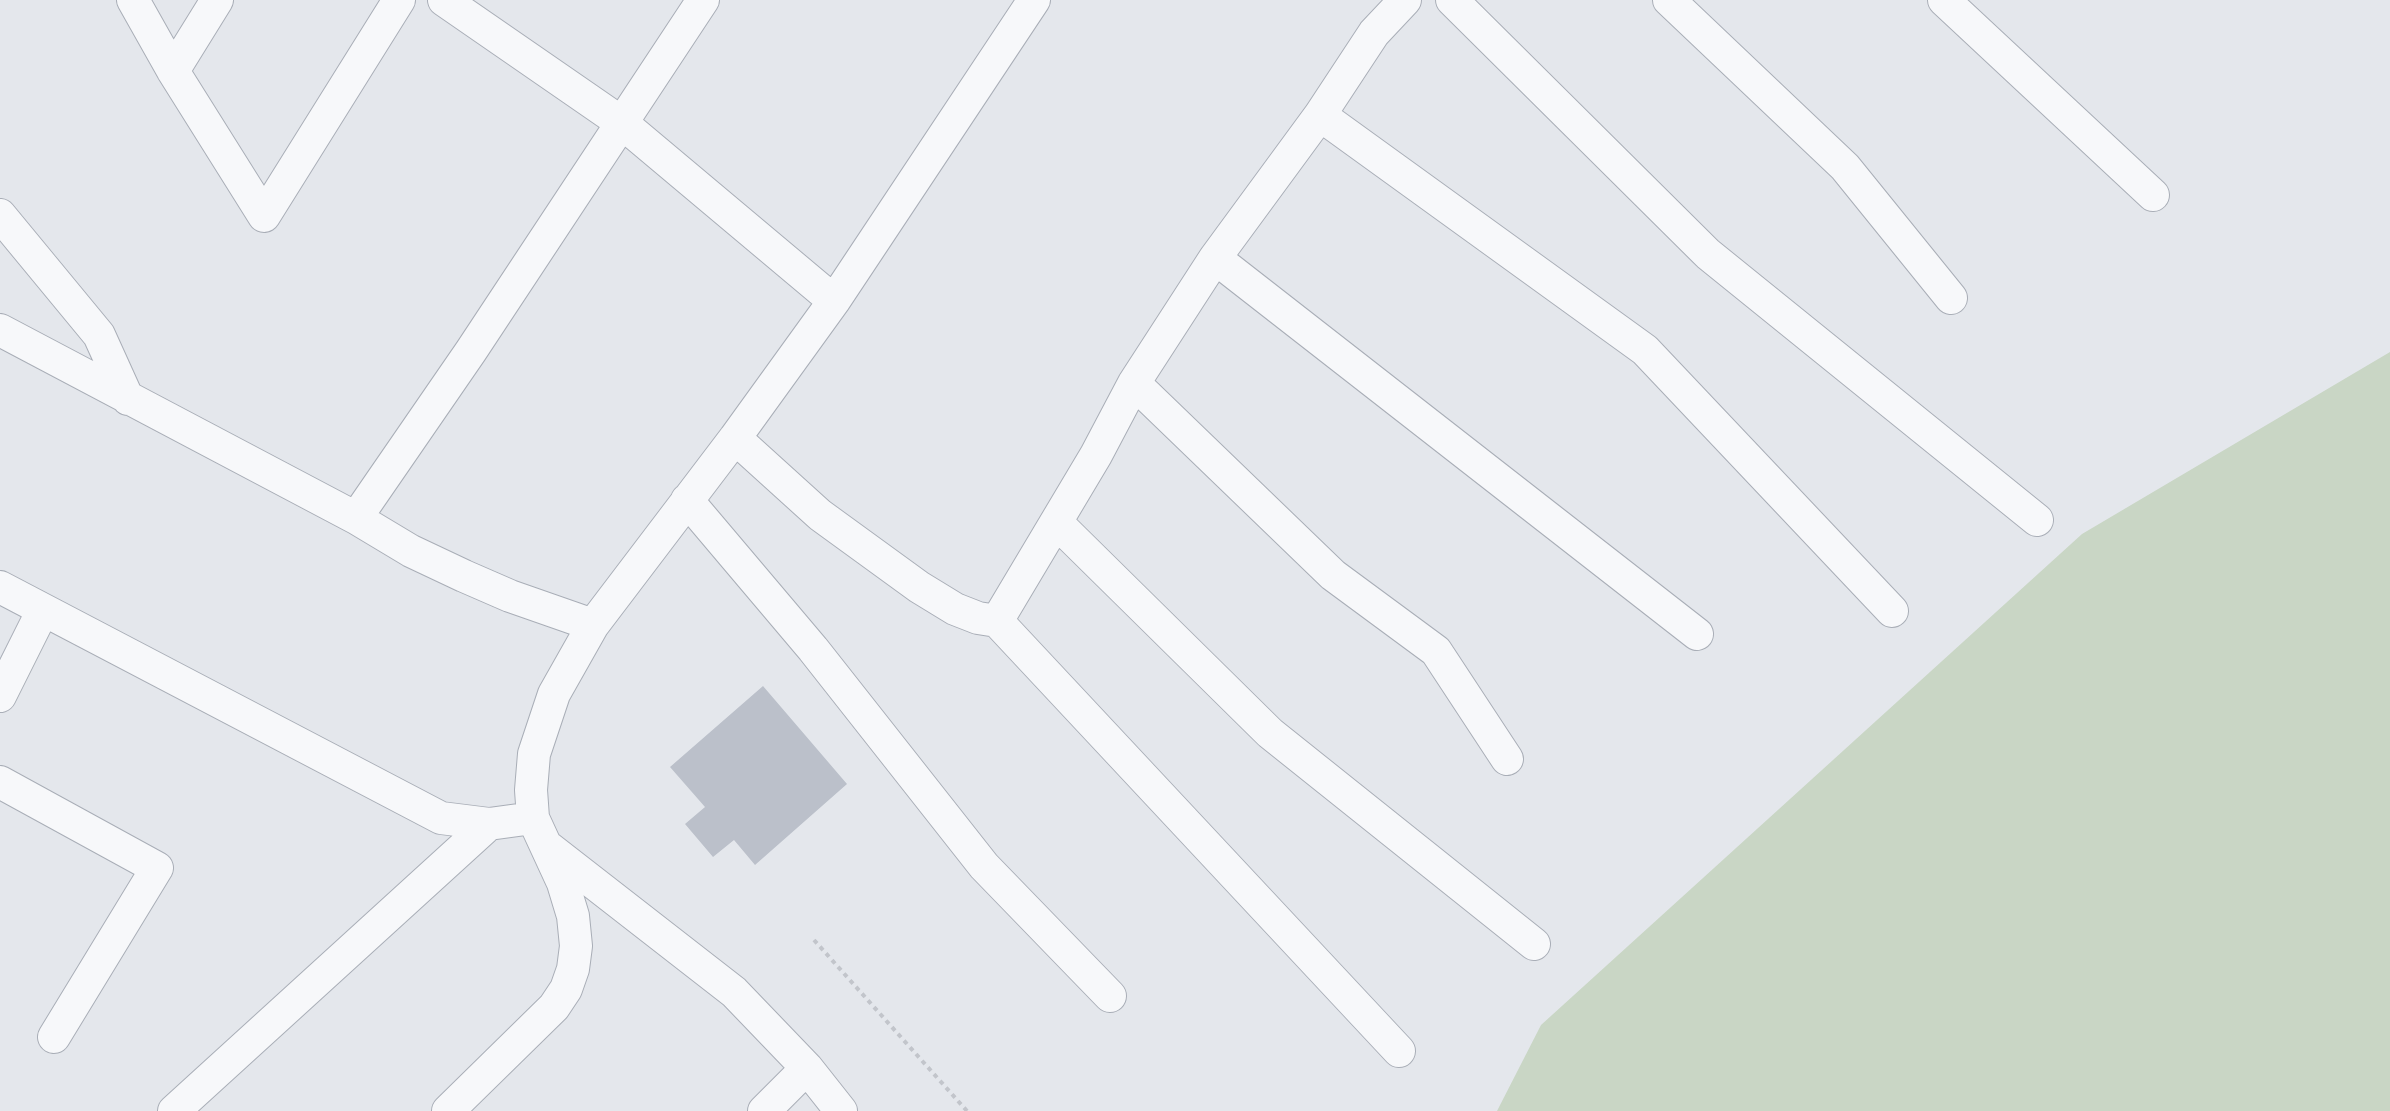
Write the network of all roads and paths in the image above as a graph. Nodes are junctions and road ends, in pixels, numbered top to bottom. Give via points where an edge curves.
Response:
1 (133, 0) edge
2 (217, 0) edge
3 (399, 0) edge
4 (444, 0) edge
5 (703, 0) edge
6 (1034, 0) edge
7 (1406, 0) edge
8 (1452, 0) edge
9 (1669, 0) edge
10 (1944, 0) edge
11 (172, 71) junction
12 (1320, 115) junction
13 (622, 123) junction
14 (2153, 195) dead end
15 (0, 215) edge
16 (1215, 258) junction
17 (1950, 298) dead end
18 (834, 301) junction
19 (0, 330) edge
20 (1134, 383) junction
21 (128, 399) junction
22 (735, 438) junction
23 (687, 500) junction
24 (356, 518) junction
25 (2037, 520) dead end
26 (1056, 523) junction
27 (0, 587) edge
28 (43, 610) junction
29 (1892, 611) dead end
30 (997, 621) junction
31 (593, 626) junction
32 (1696, 634) dead end
33 (0, 696) edge
34 (1507, 759) dead end
35 (0, 782) edge
36 (489, 824) junction
37 (538, 831) junction
38 (814, 940) dead end
39 (1534, 944) dead end
40 (1110, 996) dead end
41 (54, 1037) dead end
42 (1399, 1051) dead end
43 (807, 1068) junction
44 (174, 1111) edge
45 (448, 1111) edge
46 (764, 1111) edge
47 (841, 1111) edge
48 (968, 1111) edge

1 - 11 street
2 - 11 street
3 - 11 street via 264,216
4 - 13 street
5 - 13 street
6 - 18 street
7 - 12 street via 1374,33
8 - 25 street via 1708,254
9 - 17 street via 1845,167
10 - 14 street
12 - 16 street
12 - 29 street via 1645,350
13 - 18 street
13 - 24 street
15 - 21 street via 99,335
16 - 20 street
16 - 32 street
18 - 22 street
19 - 21 street
20 - 26 street
20 - 34 street via 1333,575 1436,651
21 - 24 street
22 - 23 street
22 - 30 street via 820,515 919,587 955,609
23 - 31 street
23 - 40 street via 813,649 984,866
24 - 31 street via 411,551 464,576
26 - 30 street
26 - 39 street via 1270,733
27 - 28 street
28 - 33 street
28 - 36 street via 441,818
30 - 42 street
31 - 37 street via 554,694 541,728 531,790
35 - 41 street via 157,868
36 - 37 street
36 - 44 street
37 - 43 street via 734,992
37 - 45 street via 563,883 573,916 573,969 554,1007
38 - 48 path
43 - 46 street
43 - 47 street

